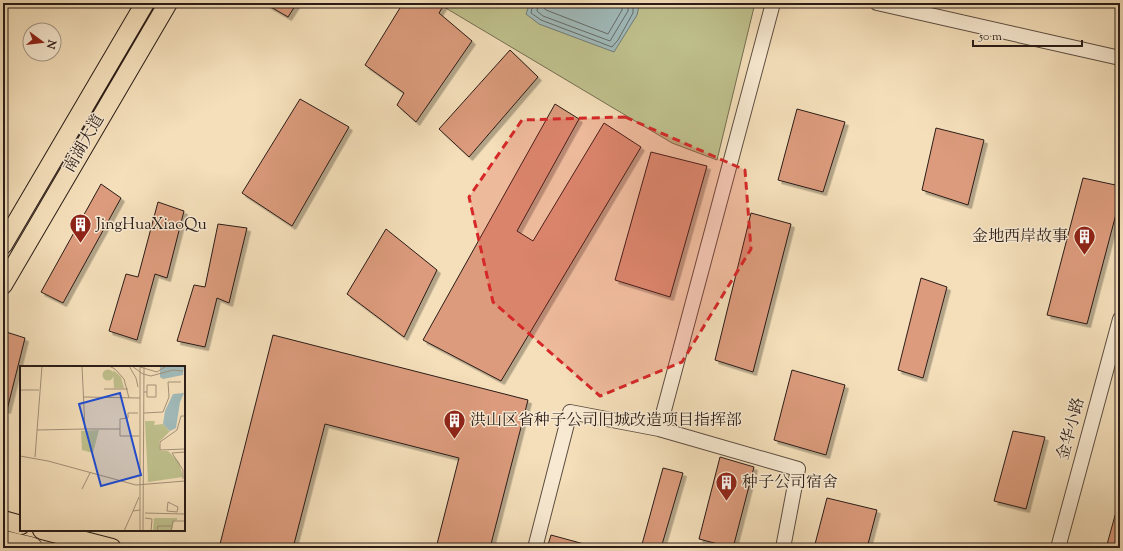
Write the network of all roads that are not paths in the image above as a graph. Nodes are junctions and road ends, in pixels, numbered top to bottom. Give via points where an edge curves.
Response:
1 (145, 3) edge
2 (168, 3) edge
3 (773, 3) edge
4 (877, 3) edge
5 (1120, 58) edge
6 (3, 245) edge
7 (3, 285) edge
8 (1120, 319) edge
9 (659, 429) junction
10 (3, 520) edge
11 (20, 525) edge
12 (46, 531) edge
13 (3, 541) edge
14 (32, 548) edge
15 (112, 548) edge
16 (535, 548) edge
17 (783, 548) edge
18 (1058, 548) edge

1 - 6 main road, 南湖大道
2 - 7 main road, 南湖大道
3 - 9 street
4 - 5 street
8 - 18 street, 金华小路
9 - 16 street via 570,412
9 - 17 street via 798,469
10 - 11 main road
12 - 15 main road
13 - 14 highway

